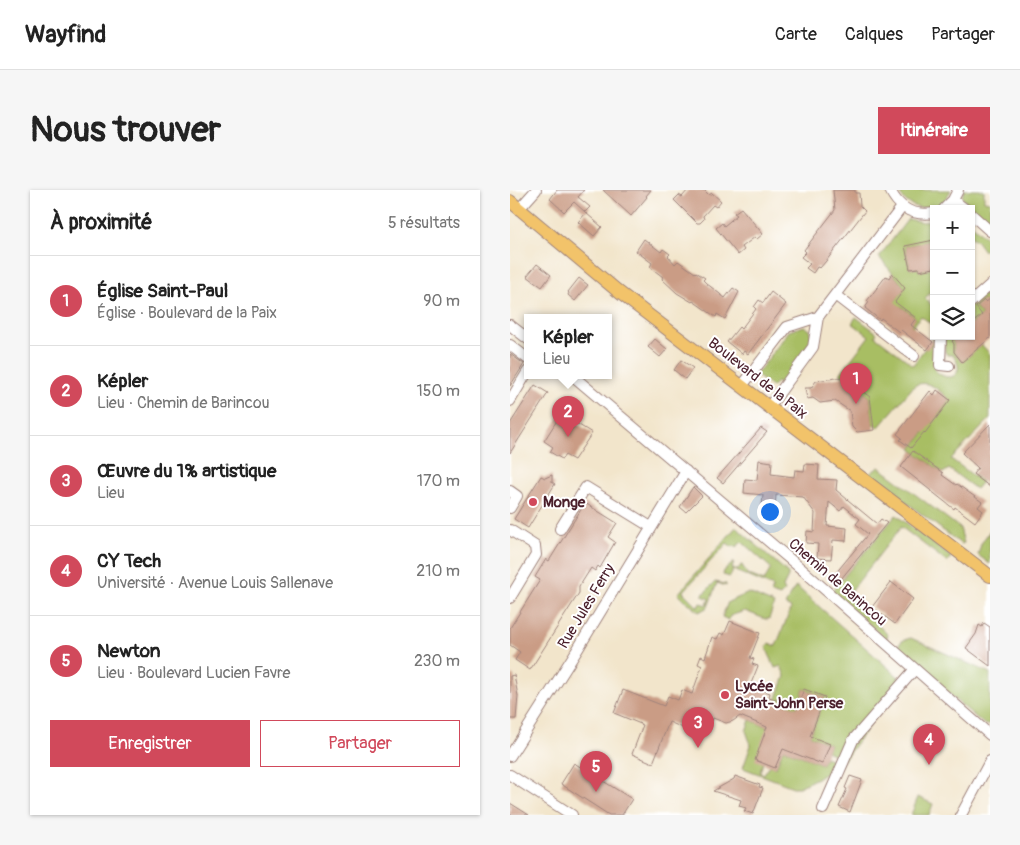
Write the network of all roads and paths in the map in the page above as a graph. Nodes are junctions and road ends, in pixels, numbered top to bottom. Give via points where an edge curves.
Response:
1 (536, 190) edge
2 (890, 190) edge
3 (956, 195) edge
4 (515, 205) edge
5 (947, 205) edge
6 (902, 207) junction
7 (930, 214) edge
8 (975, 218) edge
9 (990, 231) edge
10 (990, 285) edge
11 (835, 295) junction
12 (975, 298) edge
13 (818, 317) junction
14 (510, 325) edge
15 (524, 335) edge
16 (941, 340) edge
17 (510, 345) edge
18 (524, 356) edge
19 (914, 356) dead end
20 (949, 366) dead end
21 (524, 378) edge
22 (578, 379) edge
23 (742, 386) junction
24 (510, 401) edge
25 (769, 407) junction
26 (686, 471) junction
27 (510, 491) edge
28 (510, 508) edge
29 (652, 527) junction
30 (510, 530) edge
31 (560, 530) dead end
32 (990, 576) edge
33 (510, 598) edge
34 (915, 669) junction
35 (990, 735) edge
36 (510, 756) edge
37 (990, 761) edge
38 (510, 775) edge
39 (823, 809) dead end
40 (963, 814) edge
41 (572, 815) edge

1 - 4 street
2 - 6 street
3 - 5 street
4 - 23 main road, Boulevard de la Paix via 620,293
6 - 7 street via 910,212
6 - 11 street
8 - 9 street
10 - 12 street
11 - 13 street
11 - 19 street
13 - 23 street via 787,327
13 - 25 street via 814,347
14 - 15 street
16 - 20 street via 940,365
17 - 18 street
21 - 24 street
22 - 26 street, Chemin de Barincou
23 - 25 main road, Boulevard de la Paix
25 - 32 main road, Boulevard de la Paix
26 - 29 street, Rue Jules Ferry
26 - 34 street, Chemin de Barincou
27 - 28 street via 517,496
29 - 31 street via 586,487
29 - 36 street, Rue Jules Ferry
30 - 33 street via 535,546 536,554
34 - 35 street, Chemin de Barincou
34 - 39 street via 853,740
37 - 40 street
38 - 41 street

